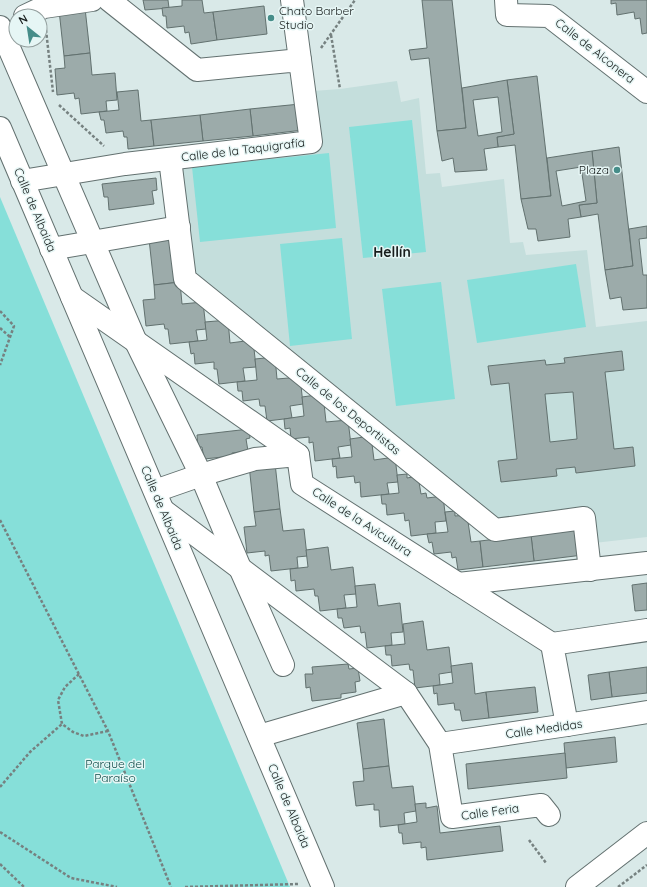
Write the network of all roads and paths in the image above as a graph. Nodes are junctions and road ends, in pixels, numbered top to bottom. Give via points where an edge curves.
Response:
1 (92, 0) edge
2 (109, 0) edge
3 (292, 0) edge
4 (355, 0) edge
5 (506, 0) edge
6 (48, 9) edge
7 (0, 28) edge
8 (331, 35) junction
9 (43, 48) edge
10 (300, 60) junction
11 (340, 89) dead end
12 (647, 92) edge
13 (54, 93) dead end
14 (54, 101) dead end
15 (0, 128) edge
16 (170, 159) junction
17 (125, 164) junction
18 (63, 174) junction
19 (22, 181) junction
20 (178, 228) junction
21 (93, 242) junction
22 (51, 249) junction
23 (72, 297) junction
24 (0, 311) edge
25 (0, 328) edge
26 (10, 337) junction
27 (136, 342) junction
28 (0, 364) edge
29 (298, 455) junction
30 (201, 475) junction
31 (159, 501) junction
32 (0, 520) edge
33 (647, 564) edge
34 (240, 568) junction
35 (590, 570) junction
36 (458, 584) junction
37 (647, 630) edge
38 (552, 644) junction
39 (283, 665) dead end
40 (79, 674) junction
41 (406, 693) junction
42 (647, 712) edge
43 (62, 724) junction
44 (567, 725) junction
45 (108, 731) junction
46 (259, 736) junction
47 (440, 744) junction
48 (0, 787) edge
49 (549, 815) dead end
50 (0, 832) edge
51 (647, 834) edge
52 (529, 840) dead end
53 (546, 863) dead end
54 (0, 864) edge
55 (647, 866) edge
56 (323, 885) edge
57 (24, 887) edge
58 (117, 887) edge
59 (171, 887) edge
60 (185, 887) edge
61 (577, 887) edge
62 (618, 887) edge

1 - 6 street
2 - 10 street via 197,70
3 - 10 street
4 - 8 path
5 - 12 street, Calle de Alconera via 507,15 549,16
7 - 18 street
8 - 10 path via 313,60
8 - 11 path
9 - 13 path
10 - 16 street, Calle de la Taquigrafía via 310,142
14 - 17 path
15 - 19 street, Calle de Albaida
16 - 17 street, Calle de la Taquigrafía
16 - 20 street, Calle de los Deportistas
17 - 18 street, Calle de la Taquigrafía
18 - 19 street, Calle de la Taquigrafía
18 - 21 street
19 - 22 street, Calle de Albaida
20 - 21 street
20 - 35 street, Calle de los Deportistas via 184,279 495,530 584,518
21 - 22 street
21 - 27 street
22 - 23 street, Calle de Albaida
23 - 27 street
23 - 31 street, Calle de Albaida
24 - 26 path via 14,326
25 - 26 path
26 - 28 path
27 - 29 street
27 - 30 street
29 - 30 street via 255,459
29 - 36 street, Calle de la Avicultura via 302,484
30 - 31 street
30 - 34 street
31 - 34 street
31 - 46 street, Calle de Albaida
32 - 40 path
33 - 35 street
34 - 39 street
34 - 41 street
35 - 36 street
36 - 38 street, Calle de la Avicultura
37 - 38 street
38 - 44 street
40 - 43 path via 65,687 58,700
40 - 45 path
41 - 46 street
41 - 47 street
42 - 44 street, Calle Medidas
43 - 45 path via 84,736
43 - 48 path via 30,752
44 - 47 street, Calle Medidas
45 - 59 path
46 - 56 street, Calle de Albaida
47 - 49 street, Calle Feria via 452,818 541,805
50 - 58 path via 72,878
51 - 61 street
52 - 53 path
54 - 57 path
55 - 62 path
56 - 60 path

